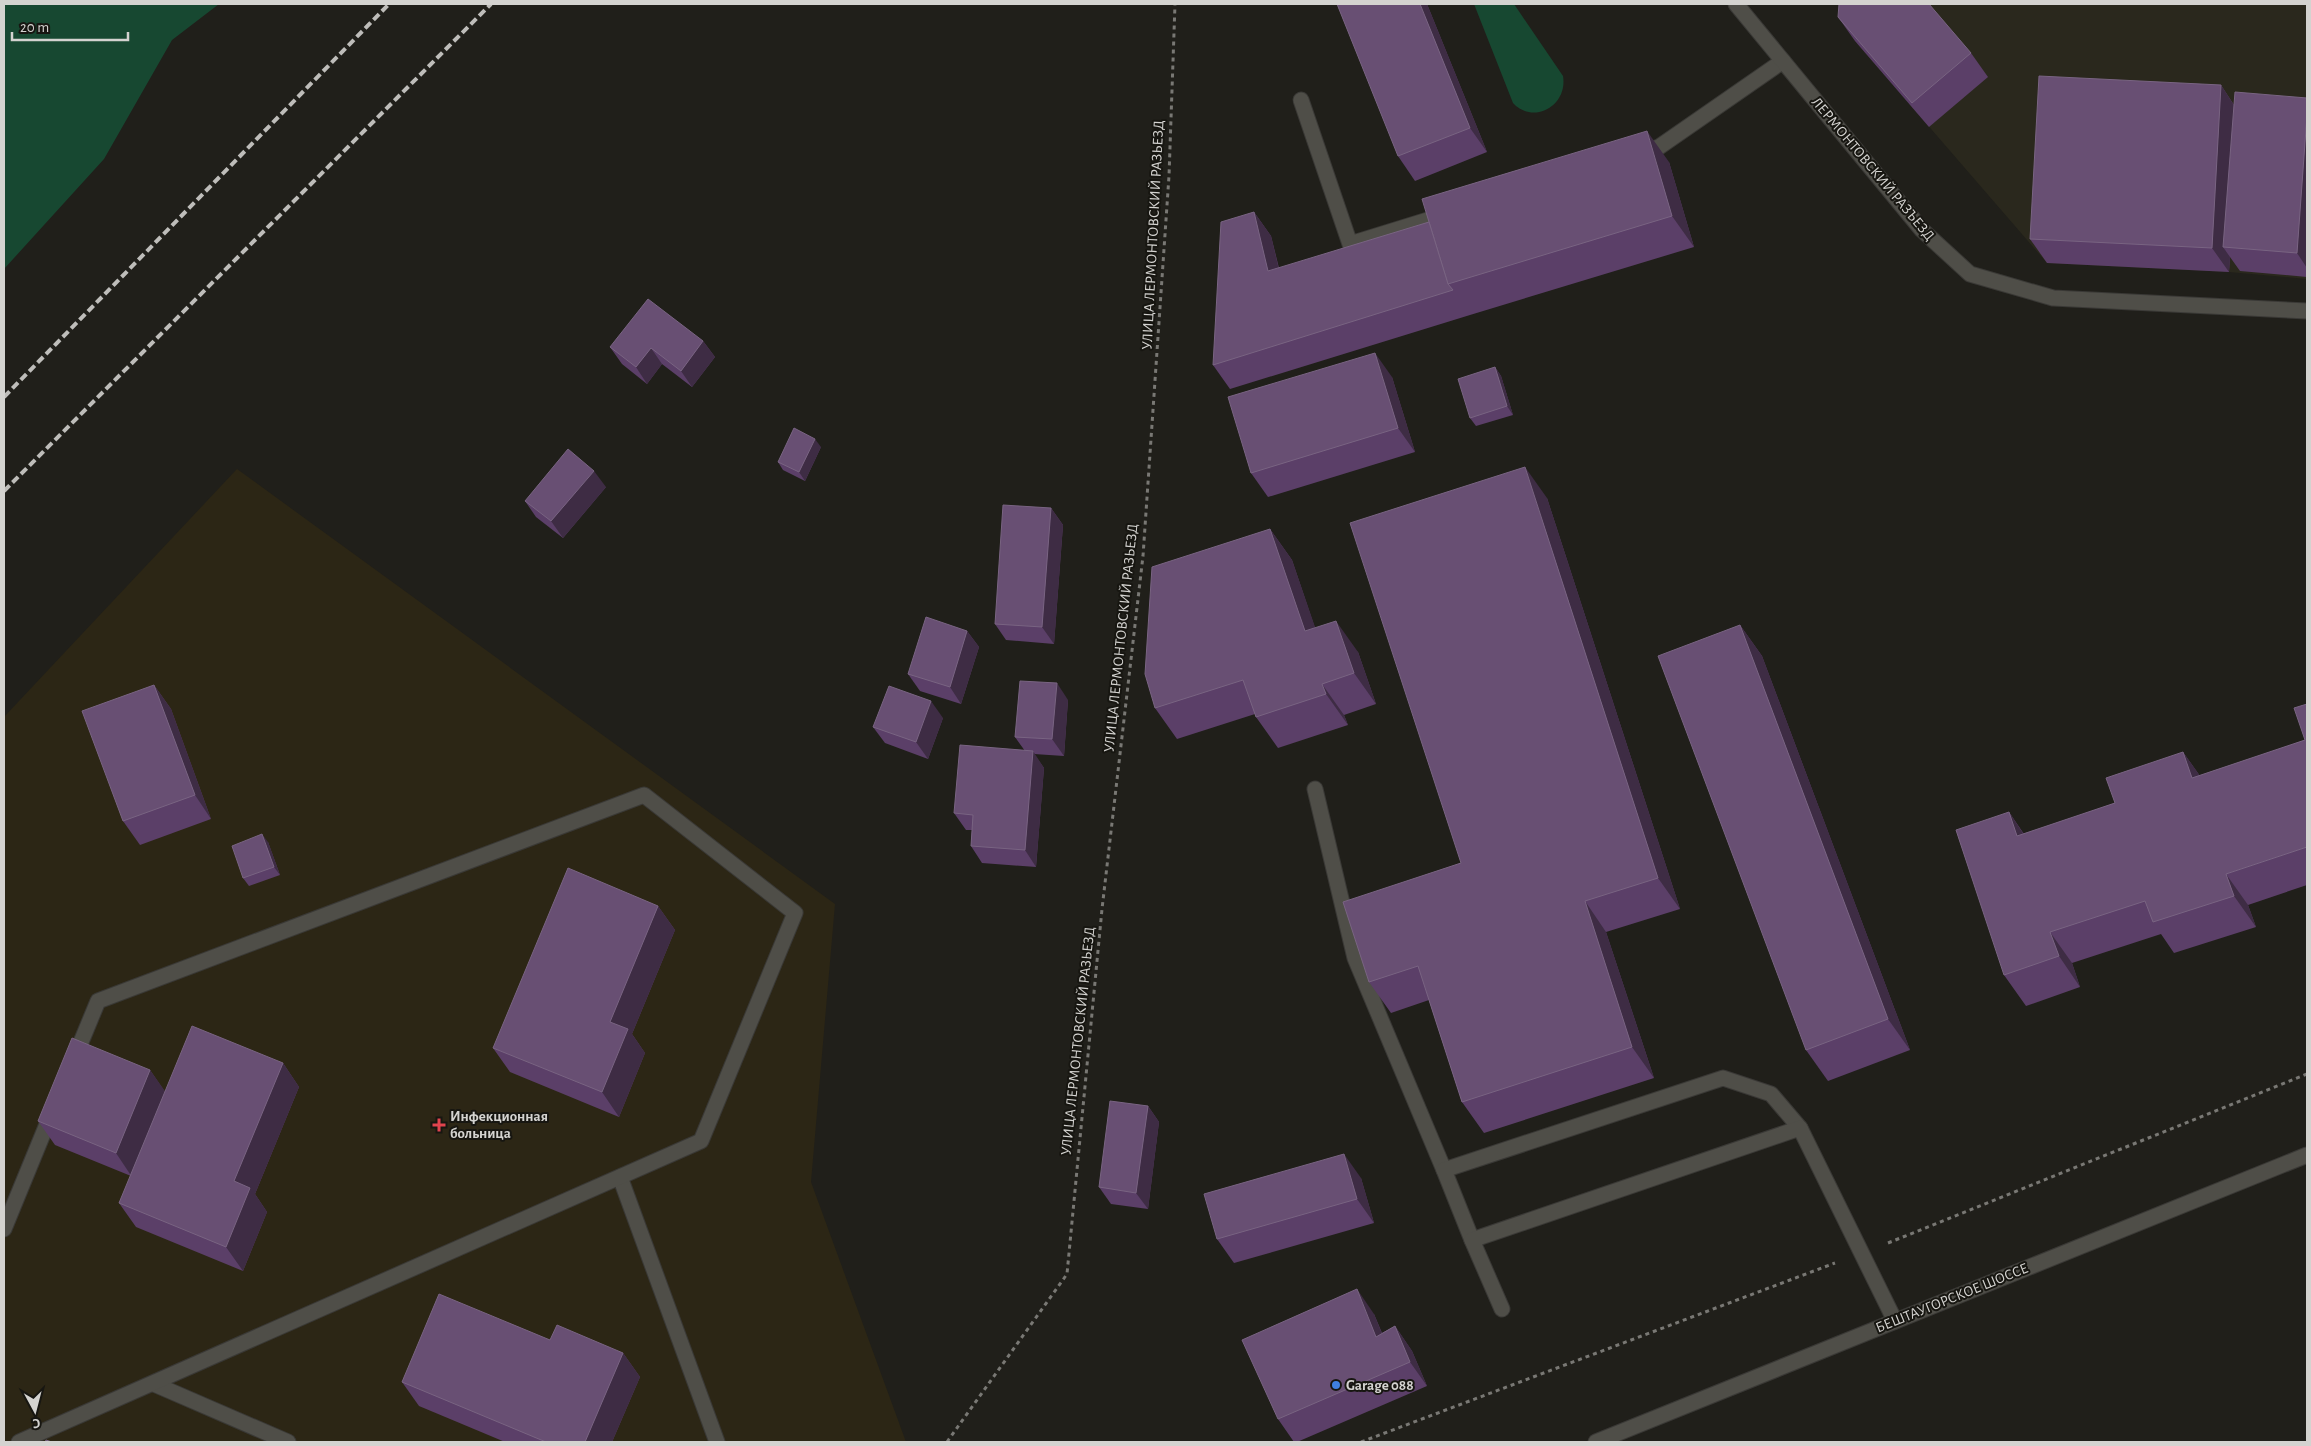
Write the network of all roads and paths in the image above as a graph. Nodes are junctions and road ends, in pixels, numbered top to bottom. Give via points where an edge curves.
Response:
1 (1175, 4) edge
2 (1736, 4) edge
3 (1783, 60) junction
4 (1301, 100) dead end
5 (1622, 159) edge
6 (1462, 209) edge
7 (2307, 311) edge
8 (1315, 789) dead end
9 (68, 1074) edge
10 (57, 1101) edge
11 (1800, 1128) junction
12 (2307, 1155) edge
13 (1444, 1170) junction
14 (620, 1177) junction
15 (4, 1229) edge
16 (1472, 1240) junction
17 (1502, 1309) dead end
18 (1895, 1321) junction
19 (154, 1384) junction
20 (19, 1442) edge
21 (288, 1442) edge
22 (716, 1442) edge
23 (948, 1442) edge
24 (1596, 1442) edge

1 - 23 path, УЛИЦА ЛЕРМОНТОВСКИЙ РАЗЬЕЗД via 1169,176 1143,556 1104,899 1067,1274
2 - 3 main road, ЛЕРМОНТОВСКИЙ РАЗЪЕЗД
3 - 5 main road via 1659,147
3 - 7 main road, ЛЕРМОНТОВСКИЙ РАЗЪЕЗД via 1922,230 1970,274 2053,298
4 - 6 main road via 1350,244
8 - 13 main road via 1355,958
9 - 14 main road via 98,1001 644,795 794,913 701,1141
10 - 15 main road
11 - 13 main road via 1771,1094 1723,1078
11 - 16 main road
11 - 18 main road
12 - 18 main road, БЕШТАУГОРСКОЕ ШОССЕ
13 - 16 main road
14 - 19 main road
14 - 22 main road
16 - 17 main road
18 - 24 main road, БЕШТАУГОРСКОЕ ШОССЕ
19 - 20 main road
19 - 21 main road

